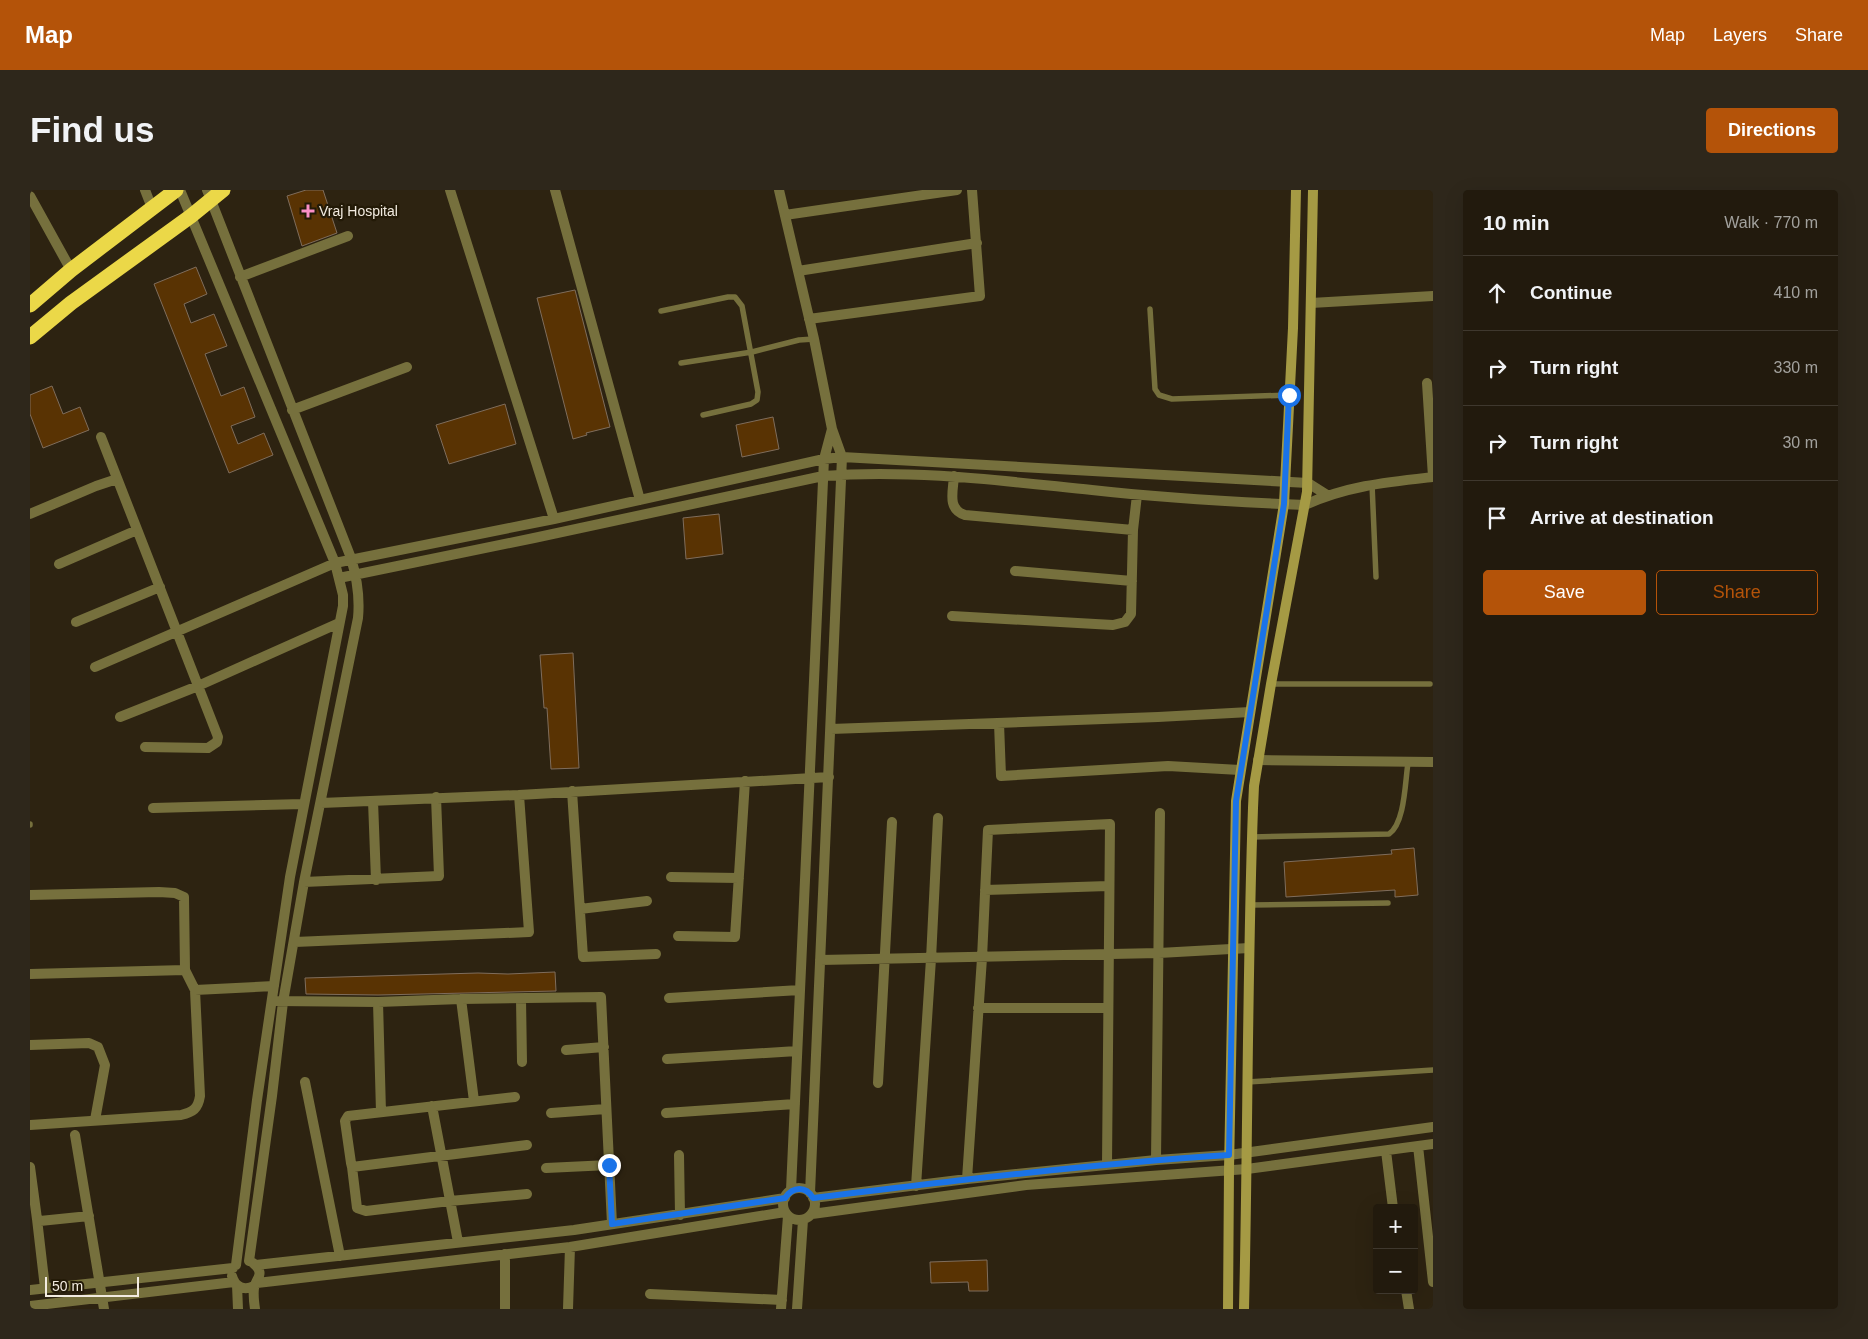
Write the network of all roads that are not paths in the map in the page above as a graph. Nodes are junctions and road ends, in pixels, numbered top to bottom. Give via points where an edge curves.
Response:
1 (144, 190) edge
2 (178, 190) edge
3 (223, 190) edge
4 (450, 190) edge
5 (555, 190) edge
6 (779, 190) edge
7 (958, 190) edge
8 (972, 190) edge
9 (1296, 190) edge
10 (1313, 190) edge
11 (209, 195) edge
12 (30, 196) edge
13 (152, 208) junction
14 (785, 215) junction
15 (191, 216) junction
16 (348, 236) dead end
17 (977, 243) junction
18 (71, 270) junction
19 (798, 272) junction
20 (240, 278) junction
21 (1433, 296) edge
22 (1311, 303) junction
23 (30, 305) edge
24 (1150, 309) dead end
25 (661, 311) dead end
26 (809, 319) junction
27 (30, 337) edge
28 (814, 339) junction
29 (752, 352) junction
30 (682, 364) dead end
31 (407, 367) dead end
32 (1428, 383) dead end
33 (1289, 395) junction
34 (292, 410) junction
35 (703, 415) dead end
36 (832, 429) junction
37 (101, 437) dead end
38 (842, 457) junction
39 (824, 459) junction
40 (842, 474) junction
41 (823, 476) junction
42 (954, 476) junction
43 (118, 479) junction
44 (1286, 482) junction
45 (1308, 483) junction
46 (1372, 484) junction
47 (672, 493) junction
48 (1136, 495) junction
49 (1327, 495) junction
50 (640, 500) junction
51 (1284, 504) junction
52 (1305, 505) junction
53 (673, 509) junction
54 (30, 514) edge
55 (554, 519) junction
56 (137, 530) junction
57 (1133, 530) junction
58 (351, 558) junction
59 (335, 563) junction
60 (58, 564) dead end
61 (1015, 571) dead end
62 (355, 574) junction
63 (1376, 577) dead end
64 (339, 578) junction
65 (1132, 581) junction
66 (160, 587) junction
67 (952, 616) dead end
68 (76, 622) dead end
69 (339, 623) junction
70 (177, 632) junction
71 (95, 667) dead end
72 (1271, 684) junction
73 (1430, 684) dead end
74 (198, 686) junction
75 (1250, 712) junction
76 (120, 717) dead end
77 (999, 723) junction
78 (831, 729) junction
79 (145, 747) dead end
80 (1258, 760) junction
81 (1433, 762) edge
82 (1408, 763) junction
83 (1240, 770) junction
84 (829, 777) junction
85 (809, 778) junction
86 (745, 782) junction
87 (572, 792) junction
88 (519, 795) junction
89 (436, 797) junction
90 (373, 801) junction
91 (321, 803) junction
92 (303, 804) junction
93 (153, 808) dead end
94 (1160, 813) dead end
95 (938, 818) dead end
96 (892, 822) dead end
97 (1252, 837) junction
98 (671, 877) dead end
99 (739, 878) junction
100 (376, 880) junction
101 (304, 882) junction
102 (1108, 886) junction
103 (985, 890) junction
104 (30, 895) edge
105 (647, 901) dead end
106 (1388, 903) dead end
107 (1250, 905) junction
108 (580, 909) junction
109 (678, 936) dead end
110 (295, 942) junction
111 (1234, 948) junction
112 (1249, 948) junction
113 (1159, 953) junction
114 (656, 954) dead end
115 (1108, 954) junction
116 (982, 958) junction
117 (885, 959) junction
118 (931, 959) junction
119 (820, 960) junction
120 (185, 970) junction
121 (30, 974) edge
122 (274, 986) junction
123 (195, 990) junction
124 (800, 990) junction
125 (669, 998) dead end
126 (462, 999) junction
127 (521, 999) junction
128 (272, 1000) junction
129 (283, 1002) junction
130 (378, 1002) junction
131 (978, 1008) junction
132 (1108, 1008) junction
133 (30, 1045) edge
134 (604, 1047) junction
135 (566, 1050) dead end
136 (797, 1051) junction
137 (667, 1059) dead end
138 (522, 1062) dead end
139 (1433, 1070) edge
140 (305, 1082) dead end
141 (1247, 1082) junction
142 (878, 1084) dead end
143 (515, 1096) dead end
144 (474, 1101) junction
145 (795, 1104) junction
146 (432, 1106) junction
147 (606, 1109) junction
148 (381, 1112) junction
149 (551, 1113) dead end
150 (666, 1113) dead end
151 (95, 1120) junction
152 (30, 1125) edge
153 (1433, 1127) edge
154 (75, 1135) dead end
155 (1433, 1144) edge
156 (527, 1145) dead end
157 (1418, 1146) junction
158 (1386, 1151) junction
159 (1246, 1153) junction
160 (679, 1155) dead end
161 (1229, 1155) junction
162 (442, 1156) junction
163 (1156, 1160) junction
164 (609, 1165) junction
165 (1107, 1165) junction
166 (30, 1167) edge
167 (352, 1167) junction
168 (546, 1168) dead end
169 (1229, 1170) junction
170 (1247, 1170) junction
171 (966, 1179) junction
172 (916, 1186) junction
173 (527, 1194) dead end
174 (788, 1194) junction
175 (812, 1196) junction
176 (450, 1201) junction
177 (1393, 1204) edge
178 (787, 1214) junction
179 (680, 1215) junction
180 (89, 1216) junction
181 (807, 1217) junction
182 (37, 1219) junction
183 (612, 1224) junction
184 (458, 1242) junction
185 (570, 1247) junction
186 (505, 1254) junction
187 (340, 1256) junction
188 (252, 1263) junction
189 (234, 1266) junction
190 (100, 1282) junction
191 (1433, 1282) edge
192 (235, 1284) junction
193 (256, 1284) junction
194 (45, 1288) junction
195 (30, 1290) edge
196 (650, 1294) dead end
197 (1407, 1294) edge
198 (103, 1297) junction
199 (781, 1304) edge
200 (30, 1306) edge
201 (104, 1309) edge
202 (238, 1309) edge
203 (255, 1309) edge
204 (505, 1309) edge
205 (568, 1309) edge
206 (797, 1309) edge
207 (1228, 1309) edge
208 (1244, 1309) edge
209 (1409, 1309) edge

1 - 13 street
2 - 13 highway
2 - 15 street
3 - 11 highway
4 - 55 street
5 - 50 street
6 - 14 street
7 - 14 street
8 - 17 street
9 - 33 street
10 - 22 street
11 - 15 highway
11 - 20 street
12 - 18 street
13 - 18 highway
14 - 19 street
15 - 27 highway via 71,303
15 - 59 street
16 - 20 street
17 - 19 street
17 - 26 street via 980,296
18 - 23 highway
19 - 26 street
20 - 34 street
21 - 22 street
22 - 45 street
24 - 33 lane via 1159,395 1172,399
25 - 29 lane via 735,297 742,306
26 - 28 street
28 - 29 lane
28 - 36 street
29 - 30 lane
29 - 35 lane via 757,400
31 - 34 street
32 - 46 street via 1433,477
33 - 44 street
34 - 58 street
36 - 38 street
36 - 39 street
37 - 43 street
38 - 39 street
38 - 40 street
38 - 44 street
39 - 41 street
39 - 47 street
40 - 41 street
40 - 42 street
40 - 78 street
41 - 53 street
41 - 85 street
42 - 48 street
42 - 57 street via 953,500 958,513
43 - 54 street
43 - 56 street
44 - 45 street
44 - 51 street
45 - 49 street
45 - 52 street
46 - 49 street
46 - 63 lane
47 - 50 street
47 - 53 street
48 - 51 street
48 - 57 street
49 - 52 street
50 - 55 street
51 - 52 street
51 - 75 street
52 - 72 street
53 - 62 street
55 - 58 street
56 - 60 street
56 - 66 street
57 - 65 street
58 - 59 street
58 - 62 street
59 - 64 street
59 - 70 street
61 - 65 street
62 - 64 street
62 - 91 street via 358,618
64 - 69 street via 343,606
65 - 67 street via 1131,614 1126,622 1120,624
66 - 68 street
66 - 70 street
69 - 74 street
69 - 92 street
70 - 71 street
70 - 74 street
72 - 73 lane
72 - 80 street
74 - 76 street
74 - 79 street via 216,731 217,742 208,748
75 - 77 street
75 - 83 street
77 - 78 street
77 - 83 street via 1001,776 1168,766
78 - 84 street
80 - 82 street
80 - 97 street
81 - 82 street
82 - 97 lane via 1399,820 1389,834
83 - 111 street via 1236,809
84 - 85 street
84 - 119 street
85 - 86 street
85 - 124 street
86 - 87 street
86 - 99 street
87 - 88 street
87 - 108 street
88 - 89 street
88 - 110 street via 529,932
89 - 90 street
89 - 100 street via 439,876
90 - 91 street
90 - 100 street
91 - 101 street
92 - 93 street
92 - 122 street
94 - 113 street
95 - 118 street
96 - 117 street
97 - 107 street
98 - 99 street
99 - 109 street via 735,937
100 - 101 street
101 - 110 street
102 - 103 street
102 - 103 street via 1110,824 988,830
102 - 115 street
103 - 116 street
104 - 120 street via 160,892 184,897
105 - 108 street
106 - 107 lane
107 - 112 street
108 - 114 street via 583,957
110 - 129 street
111 - 112 street
111 - 113 street
111 - 161 street
112 - 141 street
113 - 115 street
113 - 163 street
115 - 116 street
115 - 132 street
116 - 118 street
116 - 131 street
117 - 118 street
117 - 119 street
117 - 142 street
118 - 172 street
119 - 175 street
120 - 121 street
120 - 123 street
122 - 123 street
122 - 128 street
123 - 151 street via 198,1106 192,1113 181,1116
124 - 125 street
124 - 136 street
126 - 127 street
126 - 130 street
126 - 144 street
127 - 134 street via 601,998
127 - 138 street
128 - 129 street
128 - 189 street
129 - 130 street
129 - 188 street
130 - 148 street
131 - 132 street
131 - 171 street
132 - 165 street
133 - 151 street via 89,1043 98,1047 105,1065
134 - 135 street
134 - 147 street
136 - 137 street
136 - 145 street
139 - 141 lane
140 - 187 street
141 - 159 street
143 - 144 street
144 - 146 street
145 - 150 street
145 - 174 street
146 - 148 street
146 - 162 street
147 - 149 street
147 - 164 street
148 - 167 street via 348,1116 345,1121
151 - 152 street
153 - 159 street
154 - 180 street
155 - 157 street
156 - 162 street
157 - 158 street
157 - 191 street
158 - 170 street
158 - 177 street
159 - 161 street
159 - 170 street
160 - 179 street
161 - 163 street
161 - 169 street
162 - 167 street
162 - 176 street
163 - 165 street
164 - 168 street
164 - 183 street
165 - 171 street
166 - 182 street
167 - 176 street via 357,1208 366,1211
169 - 170 street
169 - 181 street via 1026,1185
169 - 207 street
170 - 208 street
171 - 172 street
172 - 175 street
173 - 176 street
174 - 175 street via 801,1189
174 - 178 street via 783,1207
174 - 179 street
175 - 181 street via 814,1209
176 - 184 street
178 - 181 street via 797,1220
178 - 185 street
178 - 199 street
179 - 183 street
180 - 182 street via 43,1222
180 - 190 street
181 - 206 street
182 - 194 street
183 - 184 street
184 - 187 street
185 - 186 street
185 - 205 street
186 - 193 street
186 - 204 street
187 - 188 street
188 - 189 street via 240,1262
188 - 193 street via 260,1274
189 - 190 street
189 - 192 street
190 - 194 street
190 - 198 street
192 - 193 street via 245,1289
192 - 198 street
192 - 202 street
193 - 203 street
194 - 195 street
196 - 199 street
197 - 209 street
198 - 200 street
198 - 201 street

